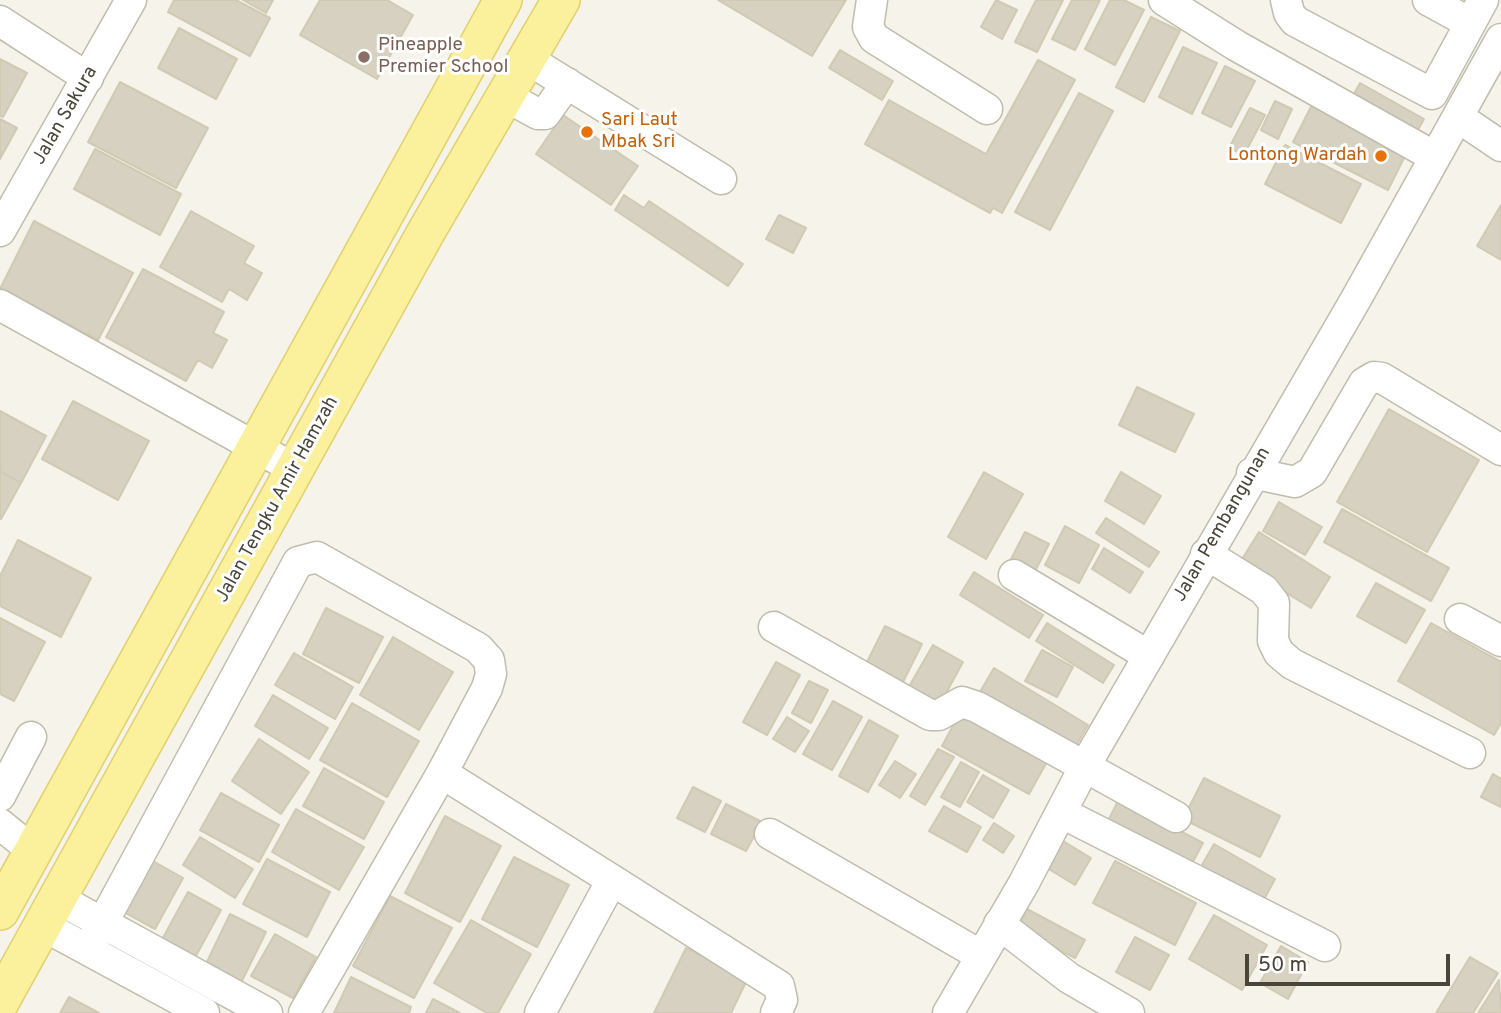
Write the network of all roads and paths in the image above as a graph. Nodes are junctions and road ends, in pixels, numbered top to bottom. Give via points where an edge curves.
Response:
1 (131, 0) edge
2 (503, 0) edge
3 (561, 0) edge
4 (872, 0) edge
5 (1164, 0) edge
6 (1286, 0) edge
7 (1428, 0) edge
8 (1477, 12) edge
9 (0, 21) edge
10 (1501, 39) edge
11 (529, 60) junction
12 (88, 78) junction
13 (567, 83) junction
14 (507, 97) junction
15 (987, 109) dead end
16 (1458, 117) junction
17 (1501, 146) edge
18 (1435, 157) junction
19 (721, 179) dead end
20 (0, 232) edge
21 (0, 305) edge
22 (258, 449) junction
23 (1501, 450) edge
24 (295, 469) junction
25 (1252, 473) junction
26 (1206, 554) junction
27 (1014, 575) dead end
28 (1460, 620) dead end
29 (774, 627) dead end
30 (1501, 641) edge
31 (1149, 656) junction
32 (31, 737) dead end
33 (1470, 753) dead end
34 (1086, 764) junction
35 (442, 773) junction
36 (0, 796) edge
37 (1062, 813) junction
38 (1176, 817) dead end
39 (0, 824) edge
40 (770, 834) dead end
41 (33, 851) junction
42 (612, 880) junction
43 (0, 911) edge
44 (50, 912) junction
45 (102, 922) junction
46 (999, 924) junction
47 (1325, 946) dead end
48 (88, 950) junction
49 (980, 955) junction
50 (0, 1002) edge
51 (204, 1013) edge
52 (267, 1013) edge
53 (304, 1013) edge
54 (540, 1013) edge
55 (776, 1013) edge
56 (948, 1013) edge
57 (1129, 1013) edge

1 - 12 street, Jalan Sakura
2 - 22 main road
3 - 11 main road, Jalan Tengku Amir Hamzah
4 - 15 street via 868,27 874,37
5 - 18 street
6 - 8 street via 1295,21 1427,94 1435,92
7 - 8 street
9 - 12 street
10 - 16 street, Jalan Pembangunan
11 - 13 street
11 - 14 main road, Jalan Tengku Amir Hamzah
12 - 20 street, Jalan Sakura
13 - 14 street via 545,114
13 - 19 street
14 - 24 main road, Jalan Tengku Amir Hamzah via 426,232
16 - 17 street
16 - 18 street, Jalan Pembangunan
18 - 25 street, Jalan Pembangunan
21 - 22 street
22 - 24 street
22 - 41 main road
23 - 25 street via 1374,377 1364,383 1312,472 1295,482
24 - 44 main road, Jalan Tengku Amir Hamzah
25 - 26 street, Jalan Pembangunan
26 - 31 street, Jalan Pembangunan
26 - 33 street via 1264,590 1274,603 1272,641 1292,664
27 - 31 street
28 - 30 street
29 - 34 street via 930,715 967,703
31 - 34 street, Jalan Pembangunan
32 - 36 street
34 - 37 street, Jalan Pembangunan
34 - 38 street
35 - 42 street
35 - 45 street via 487,688 489,660 478,648 324,559 304,558
35 - 53 street
37 - 46 street, Jalan Pembangunan
37 - 47 street
39 - 41 street
40 - 49 street
41 - 43 main road
42 - 54 street
42 - 55 street via 779,986 782,1000
44 - 45 street
44 - 48 street
44 - 50 main road, Jalan Tengku Amir Hamzah
45 - 48 street
45 - 52 street
46 - 49 street, Jalan Pembangunan
46 - 57 street via 1069,978
48 - 51 street
49 - 56 street, Jalan Pembangunan

